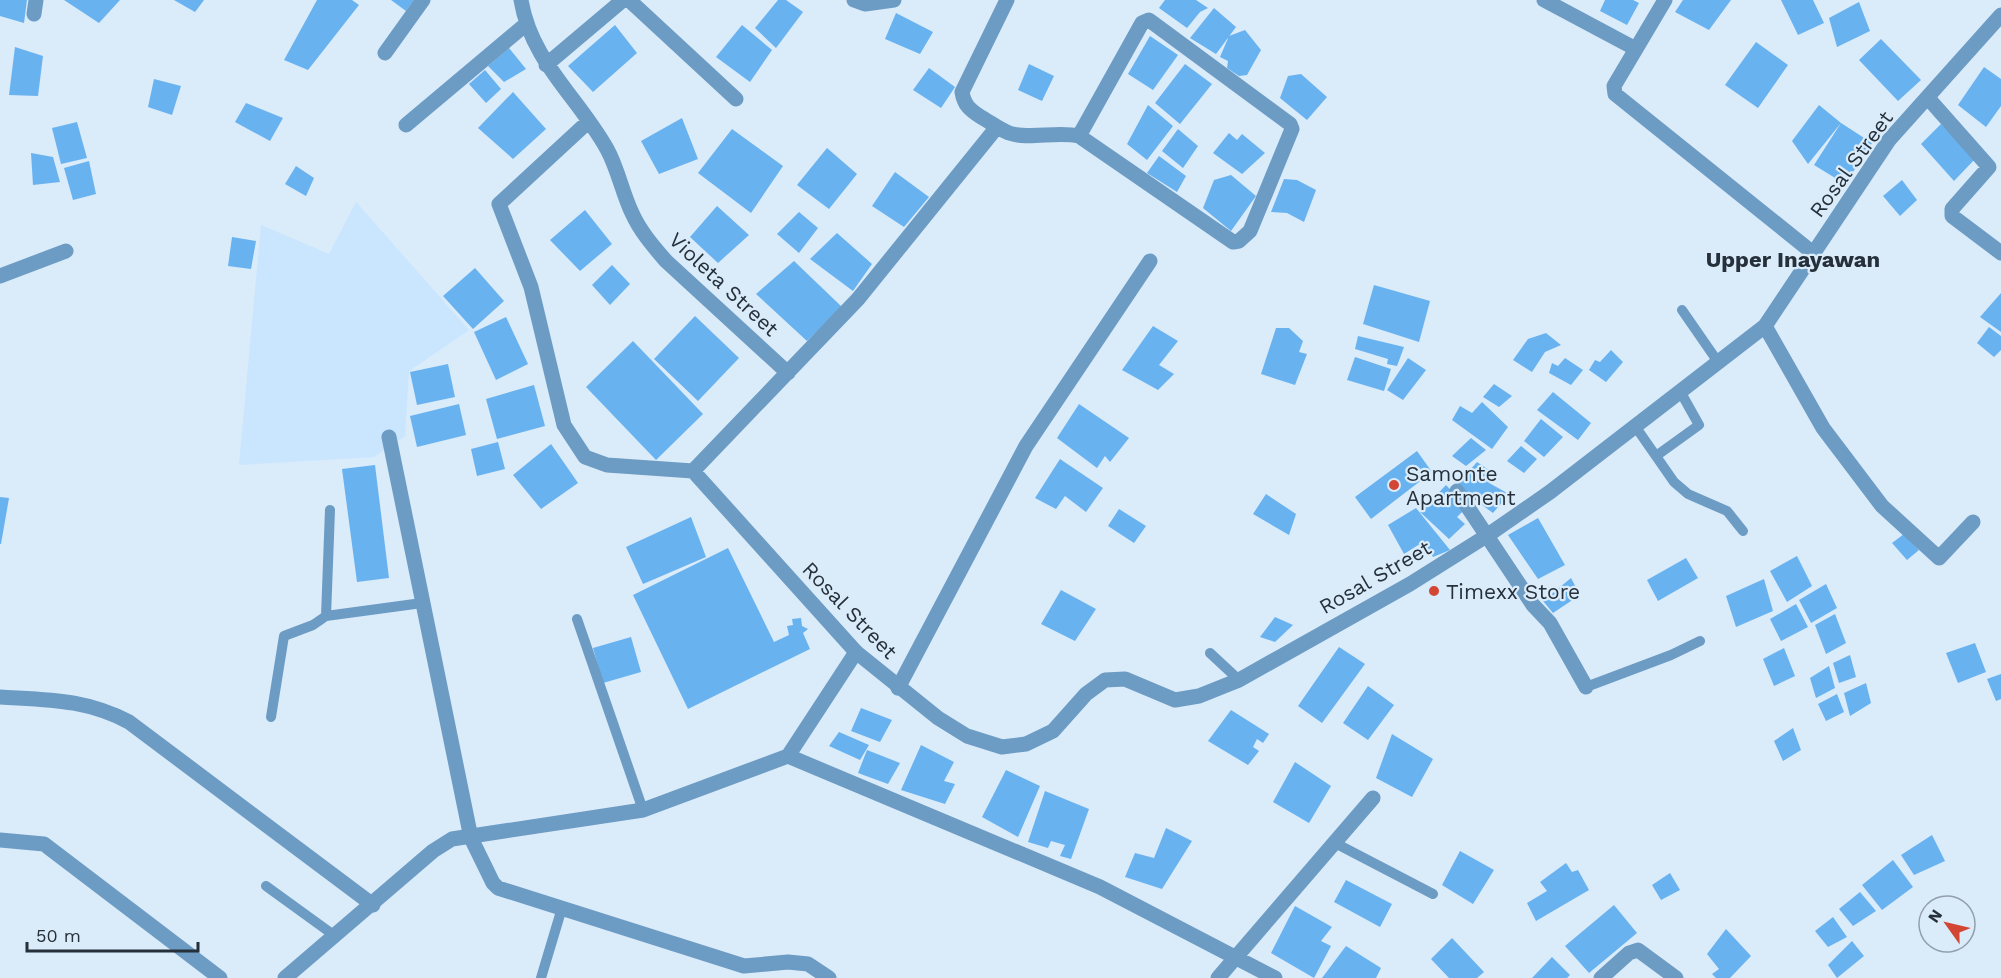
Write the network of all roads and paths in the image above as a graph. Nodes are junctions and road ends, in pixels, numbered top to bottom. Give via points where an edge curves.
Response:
1 (423, 0) edge
2 (520, 0) edge
3 (623, 0) edge
4 (629, 0) edge
5 (854, 0) edge
6 (894, 0) edge
7 (1007, 0) edge
8 (1544, 0) edge
9 (1665, 0) edge
10 (2001, 15) edge
11 (525, 25) junction
12 (1636, 49) junction
13 (385, 53) dead end
14 (546, 65) junction
15 (1928, 98) junction
16 (736, 99) dead end
17 (589, 121) junction
18 (406, 125) dead end
19 (997, 127) junction
20 (1079, 136) junction
21 (66, 251) dead end
22 (1813, 253) junction
23 (2001, 253) edge
24 (1150, 261) dead end
25 (0, 276) edge
26 (1682, 310) dead end
27 (1765, 326) junction
28 (1718, 362) junction
29 (788, 373) junction
30 (1680, 392) junction
31 (1635, 426) junction
32 (389, 437) dead end
33 (1656, 456) junction
34 (693, 471) junction
35 (1457, 491) dead end
36 (330, 510) dead end
37 (1973, 522) dead end
38 (1743, 531) dead end
39 (1488, 535) junction
40 (422, 603) junction
41 (326, 615) junction
42 (577, 619) dead end
43 (1700, 641) dead end
44 (856, 652) junction
45 (1210, 653) dead end
46 (1239, 680) junction
47 (1586, 687) joint
48 (898, 688) junction
49 (0, 697) edge
50 (271, 717) dead end
51 (788, 756) junction
52 (1373, 798) dead end
53 (643, 810) junction
54 (471, 838) junction
55 (0, 840) edge
56 (1335, 843) junction
57 (266, 886) dead end
58 (1433, 894) dead end
59 (373, 905) junction
60 (562, 908) junction
61 (336, 936) junction
62 (1235, 956) junction
63 (743, 972) edge
64 (220, 978) edge
65 (285, 978) edge
66 (541, 978) edge
67 (829, 978) edge
68 (1218, 978) edge
69 (1275, 978) edge
70 (1601, 978) edge
71 (1676, 978) edge

1 - 13 street
2 - 11 street, Violeta Street
3 - 14 street
4 - 16 street
5 - 6 street via 865,4
7 - 19 street via 962,92 963,102 970,110
8 - 12 street
9 - 12 street
10 - 15 street, Rosal Street
11 - 14 street, Violeta Street
11 - 18 street
12 - 22 street via 1614,86 1615,94
14 - 17 street, Violeta Street
15 - 22 street, Rosal Street via 1889,140
15 - 23 street via 1989,167 1952,209 1952,216
17 - 29 street, Violeta Street via 608,149 632,212 649,242
17 - 34 street via 499,204 531,286 564,425 585,457 607,465
19 - 20 street via 1024,135 1061,132
19 - 29 street via 858,299
20 - 20 street via 1233,242 1250,231 1292,129 1149,20 1142,23
21 - 25 street
22 - 27 street, Rosal Street
24 - 48 street via 1026,447
26 - 28 lane
27 - 28 street, Rosal Street
27 - 37 street via 1823,428 1882,506 1939,558
28 - 30 street, Rosal Street
29 - 34 street
30 - 31 street, Rosal Street
30 - 33 lane via 1699,425
31 - 33 lane
31 - 39 street, Rosal Street
32 - 40 street
33 - 38 lane via 1674,482 1688,494 1727,511
34 - 44 street, Rosal Street
35 - 39 street
36 - 41 lane
39 - 46 street, Rosal Street via 1410,584
39 - 47 street via 1533,605 1550,622
40 - 41 lane
40 - 54 street
41 - 50 lane via 313,625 284,636
42 - 53 lane
43 - 47 lane via 1671,656
44 - 48 street, Rosal Street
44 - 51 street
45 - 46 lane
46 - 48 street, Rosal Street via 1199,696 1176,700 1125,679 1105,680 1086,694 1053,732 1026,744 1002,747 968,736
49 - 59 street via 76,702 103,708 129,722
51 - 53 street
51 - 62 street via 1100,887
52 - 56 street
53 - 54 street
54 - 59 street via 452,839 434,851
54 - 60 street via 498,888
55 - 64 street via 44,844
56 - 58 lane
56 - 62 street
57 - 61 lane
59 - 61 street
60 - 63 street
60 - 66 lane
61 - 65 street
62 - 68 street
62 - 69 street
63 - 67 street via 788,962 808,964
70 - 71 street via 1629,953 1638,950

